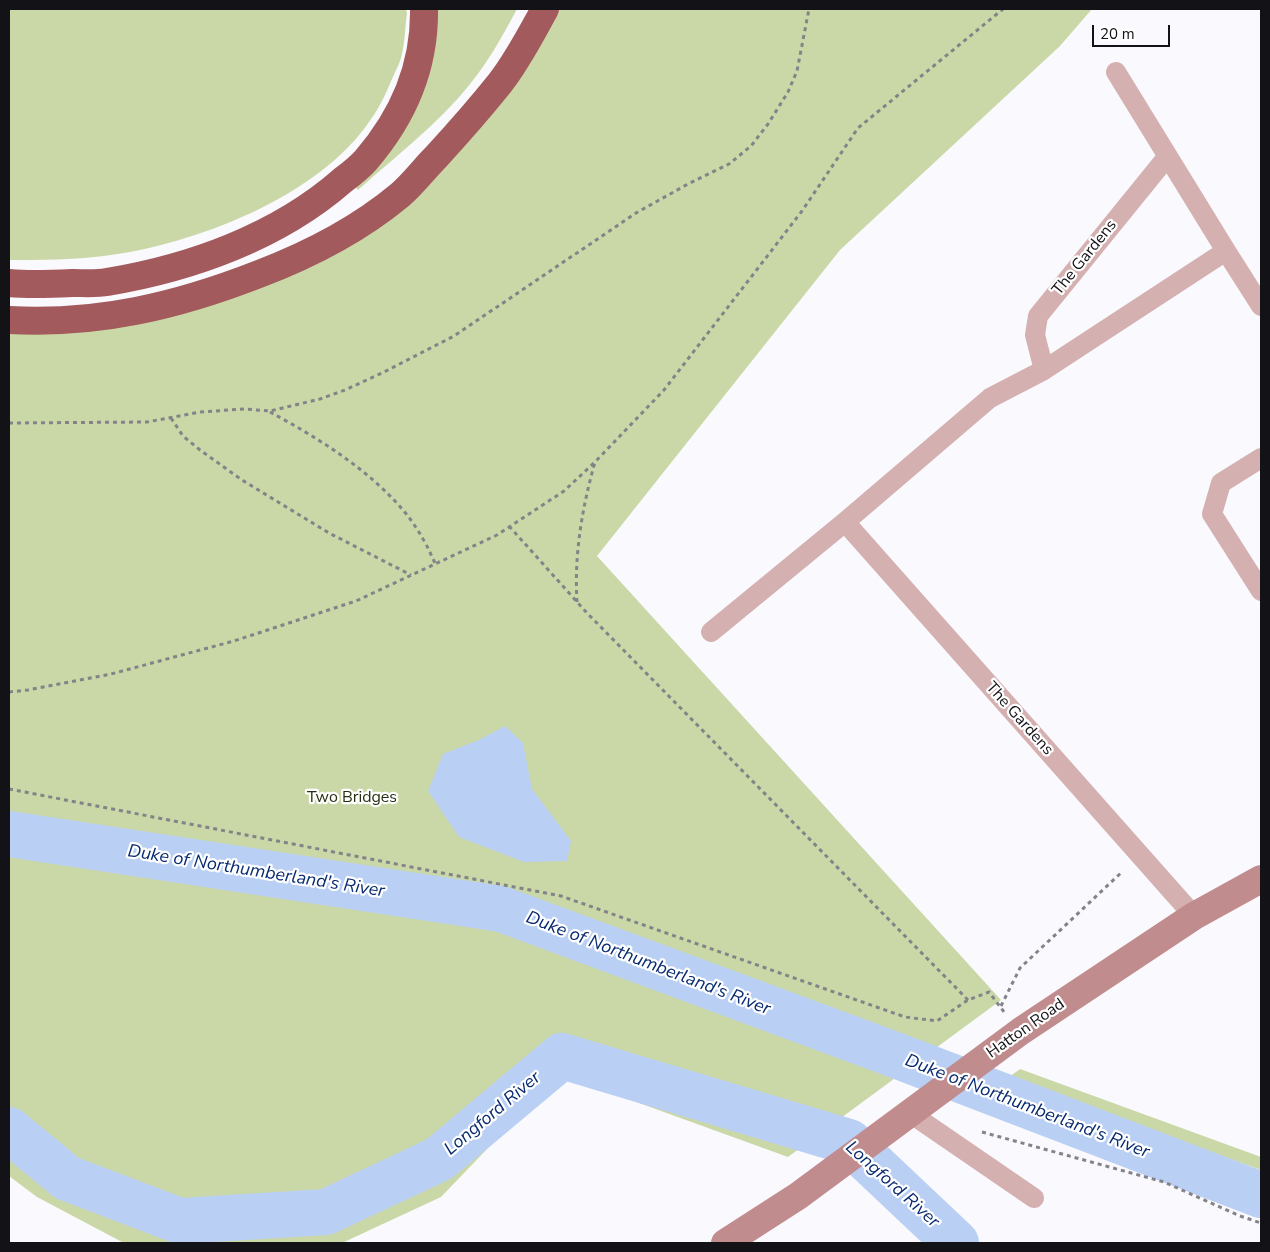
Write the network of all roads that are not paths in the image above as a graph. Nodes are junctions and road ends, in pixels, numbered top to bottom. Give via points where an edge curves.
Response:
1 (424, 9) edge
2 (545, 9) edge
3 (1116, 72) dead end
4 (1167, 156) junction
5 (1226, 251) junction
6 (9, 283) edge
7 (1261, 306) edge
8 (9, 320) edge
9 (1044, 370) junction
10 (1261, 458) edge
11 (845, 522) junction
12 (1261, 591) edge
13 (711, 632) dead end
14 (1261, 879) edge
15 (1194, 916) junction
16 (916, 1108) junction
17 (1034, 1198) dead end
18 (725, 1243) edge

1 - 6 highway via 416,72 405,102 388,132 364,162 322,198 279,225 178,267 105,282
2 - 8 highway via 501,82 401,195 357,227 296,260 174,304 120,315 38,322
3 - 4 street
4 - 5 street
4 - 9 street, The Gardens via 1038,316 1035,335
5 - 7 street
5 - 9 street
9 - 11 street via 990,398
10 - 12 street via 1221,483 1212,514
11 - 13 street
11 - 15 street, The Gardens
14 - 15 street, Hatton Road
15 - 16 street, Hatton Road via 1011,1038
16 - 17 street
16 - 18 street, Hatton Road via 798,1196

